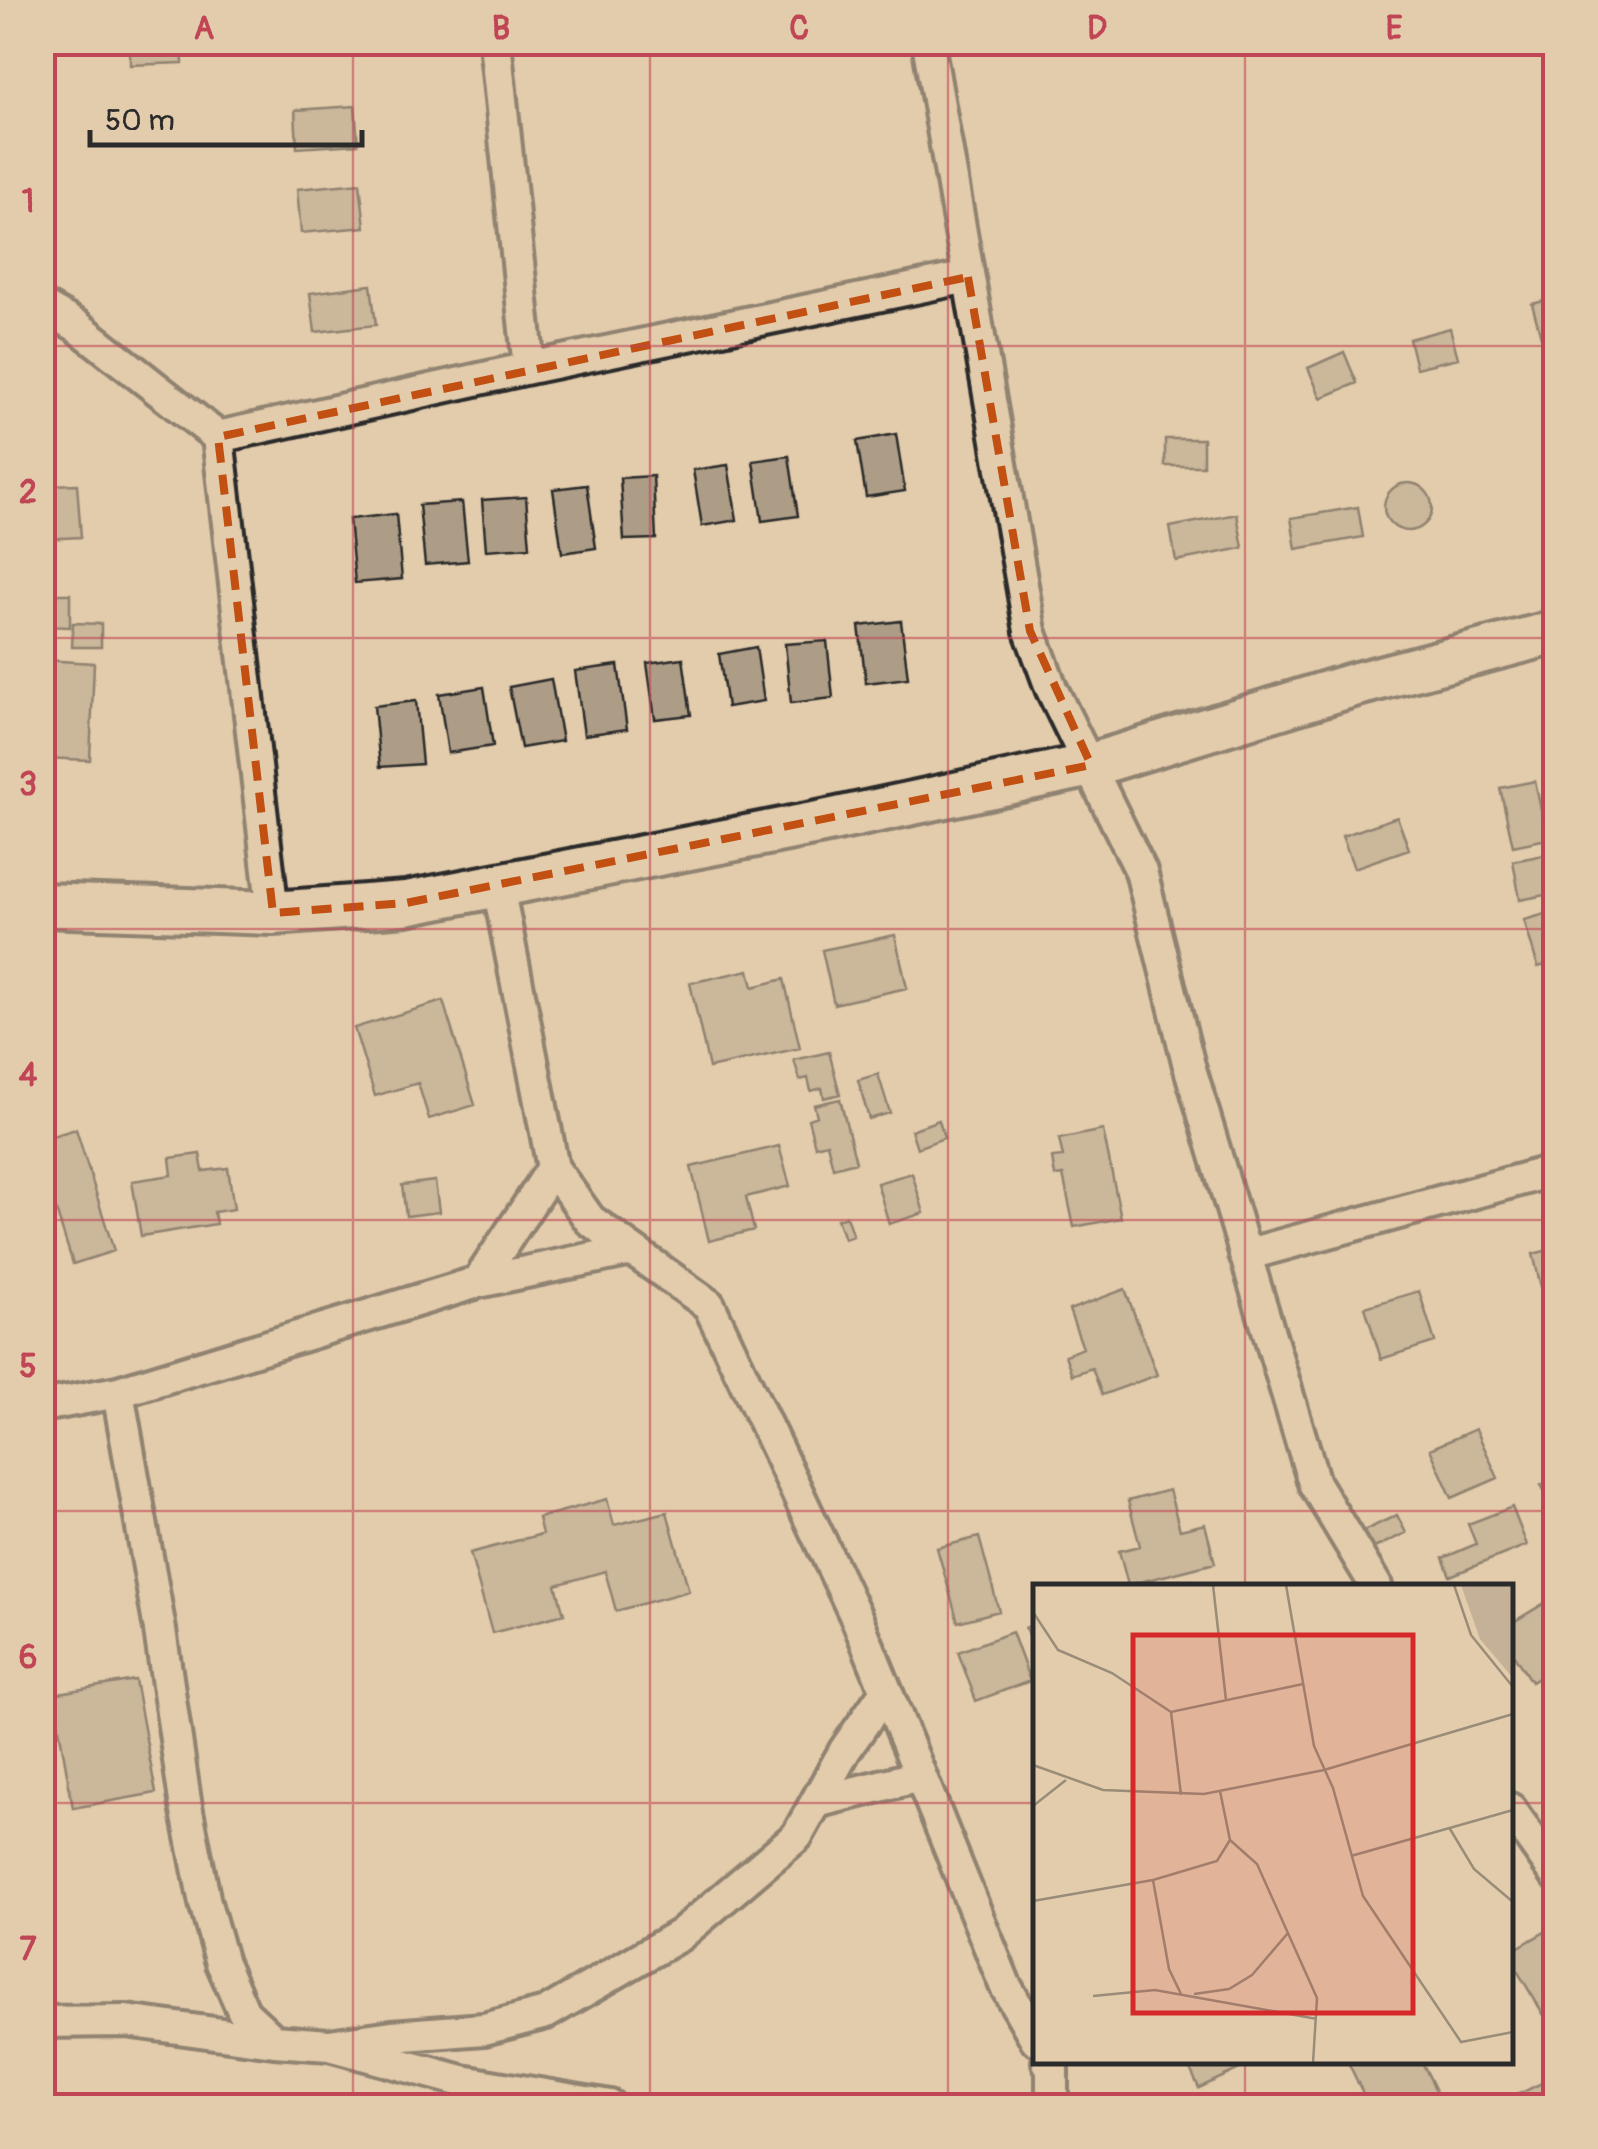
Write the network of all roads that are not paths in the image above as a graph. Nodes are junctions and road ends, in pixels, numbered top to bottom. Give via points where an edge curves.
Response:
1 (494, 42) edge
2 (928, 42) edge
3 (968, 277) junction
4 (42, 306) edge
5 (529, 368) junction
6 (218, 437) junction
7 (1556, 632) edge
8 (1090, 766) junction
9 (498, 886) junction
10 (42, 905) edge
11 (273, 913) junction
12 (553, 1168) junction
13 (1556, 1170) edge
14 (632, 1250) junction
15 (1246, 1255) junction
16 (478, 1282) junction
17 (118, 1392) junction
18 (42, 1406) edge
19 (1375, 1584) edge
20 (886, 1691) junction
21 (920, 1776) junction
22 (816, 1802) junction
23 (1513, 1813) edge
24 (1556, 1874) edge
25 (42, 2022) edge
26 (1033, 2035) edge
27 (274, 2041) junction
28 (330, 2045) junction
29 (1049, 2064) edge
30 (610, 2106) edge
31 (1052, 2106) edge

1 - 5 street
2 - 3 street
3 - 5 street
3 - 8 street via 1030,631
4 - 6 street
5 - 6 street
6 - 11 street
7 - 8 street via 1352,685
8 - 9 street
8 - 15 street via 1142,870 1188,1062
9 - 11 street via 406,903
9 - 12 street
10 - 11 street
12 - 14 street via 590,1220
12 - 16 street
13 - 15 street
14 - 16 street
14 - 20 street via 709,1305
15 - 19 street via 1314,1482
16 - 17 street
17 - 18 street
17 - 27 street via 205,1903 244,2013
20 - 21 street
20 - 22 street
21 - 22 street
21 - 26 street via 1005,1985
22 - 28 street via 797,1836 680,1935 546,2013 484,2029
23 - 24 street
25 - 27 street via 126,2021
27 - 28 street
28 - 30 street via 462,2080
29 - 31 street

